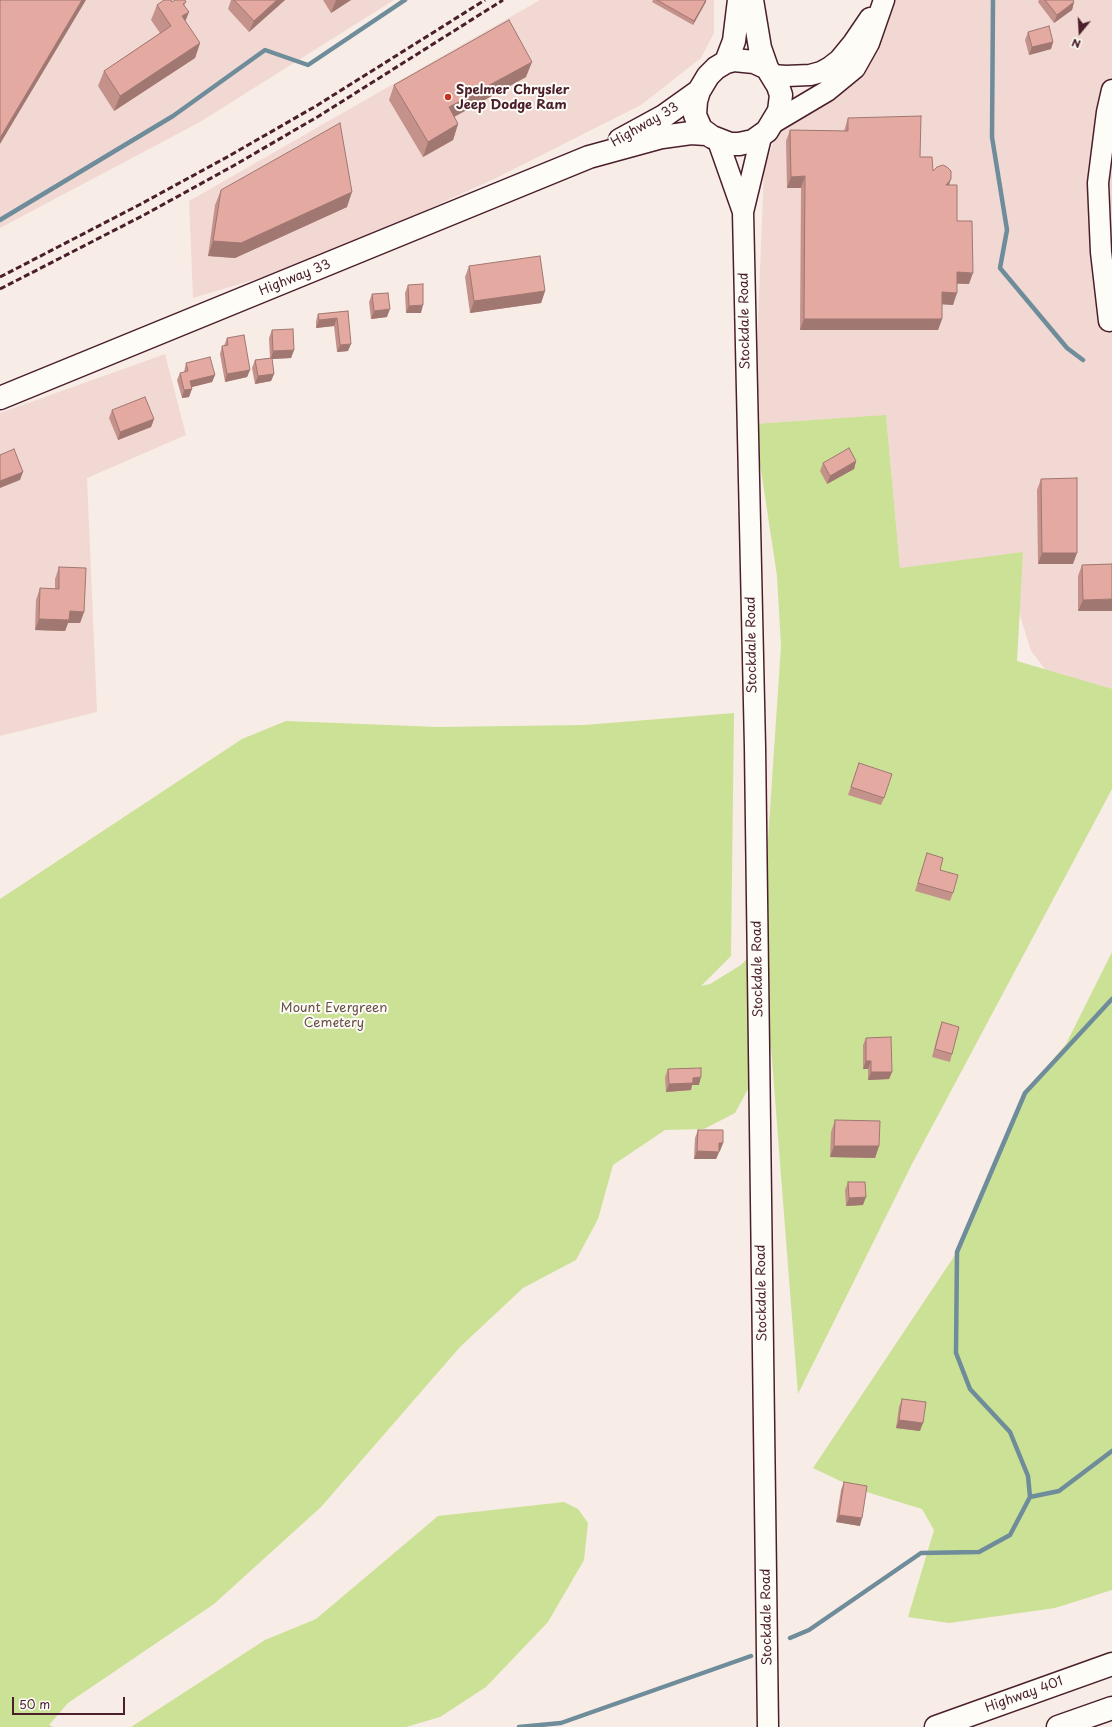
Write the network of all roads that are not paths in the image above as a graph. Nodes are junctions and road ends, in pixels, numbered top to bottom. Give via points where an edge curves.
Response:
1 (739, 0) edge
2 (752, 0) edge
3 (883, 0) edge
4 (726, 62) junction
5 (770, 72) junction
6 (1112, 90) edge
7 (699, 91) junction
8 (767, 130) junction
9 (712, 137) junction
10 (589, 157) junction
11 (743, 212) junction
12 (1109, 321) dead end
13 (0, 398) edge
14 (1112, 1664) edge
15 (1112, 1708) edge
16 (768, 1727) edge
17 (936, 1727) edge
18 (1058, 1727) edge

1 - 4 main road via 734,41
2 - 5 main road via 760,48
3 - 5 street via 853,43 830,67 810,75 786,76
3 - 8 street via 869,43 855,68
4 - 5 main road via 746,60 760,64
4 - 7 main road via 711,72
5 - 8 main road via 781,95 779,111
6 - 12 street via 1098,183 1101,252
7 - 9 main road via 695,115 701,129
7 - 10 main road, Highway 33 via 664,116
8 - 9 main road via 753,141 739,144 730,144
8 - 11 street, Stockdale Road
9 - 10 main road, Highway 33 via 691,133 662,137
9 - 11 street, Stockdale Road
10 - 13 main road, Highway 33
11 - 16 street, Stockdale Road via 755,755
14 - 17 main road, Highway 401
15 - 18 main road

